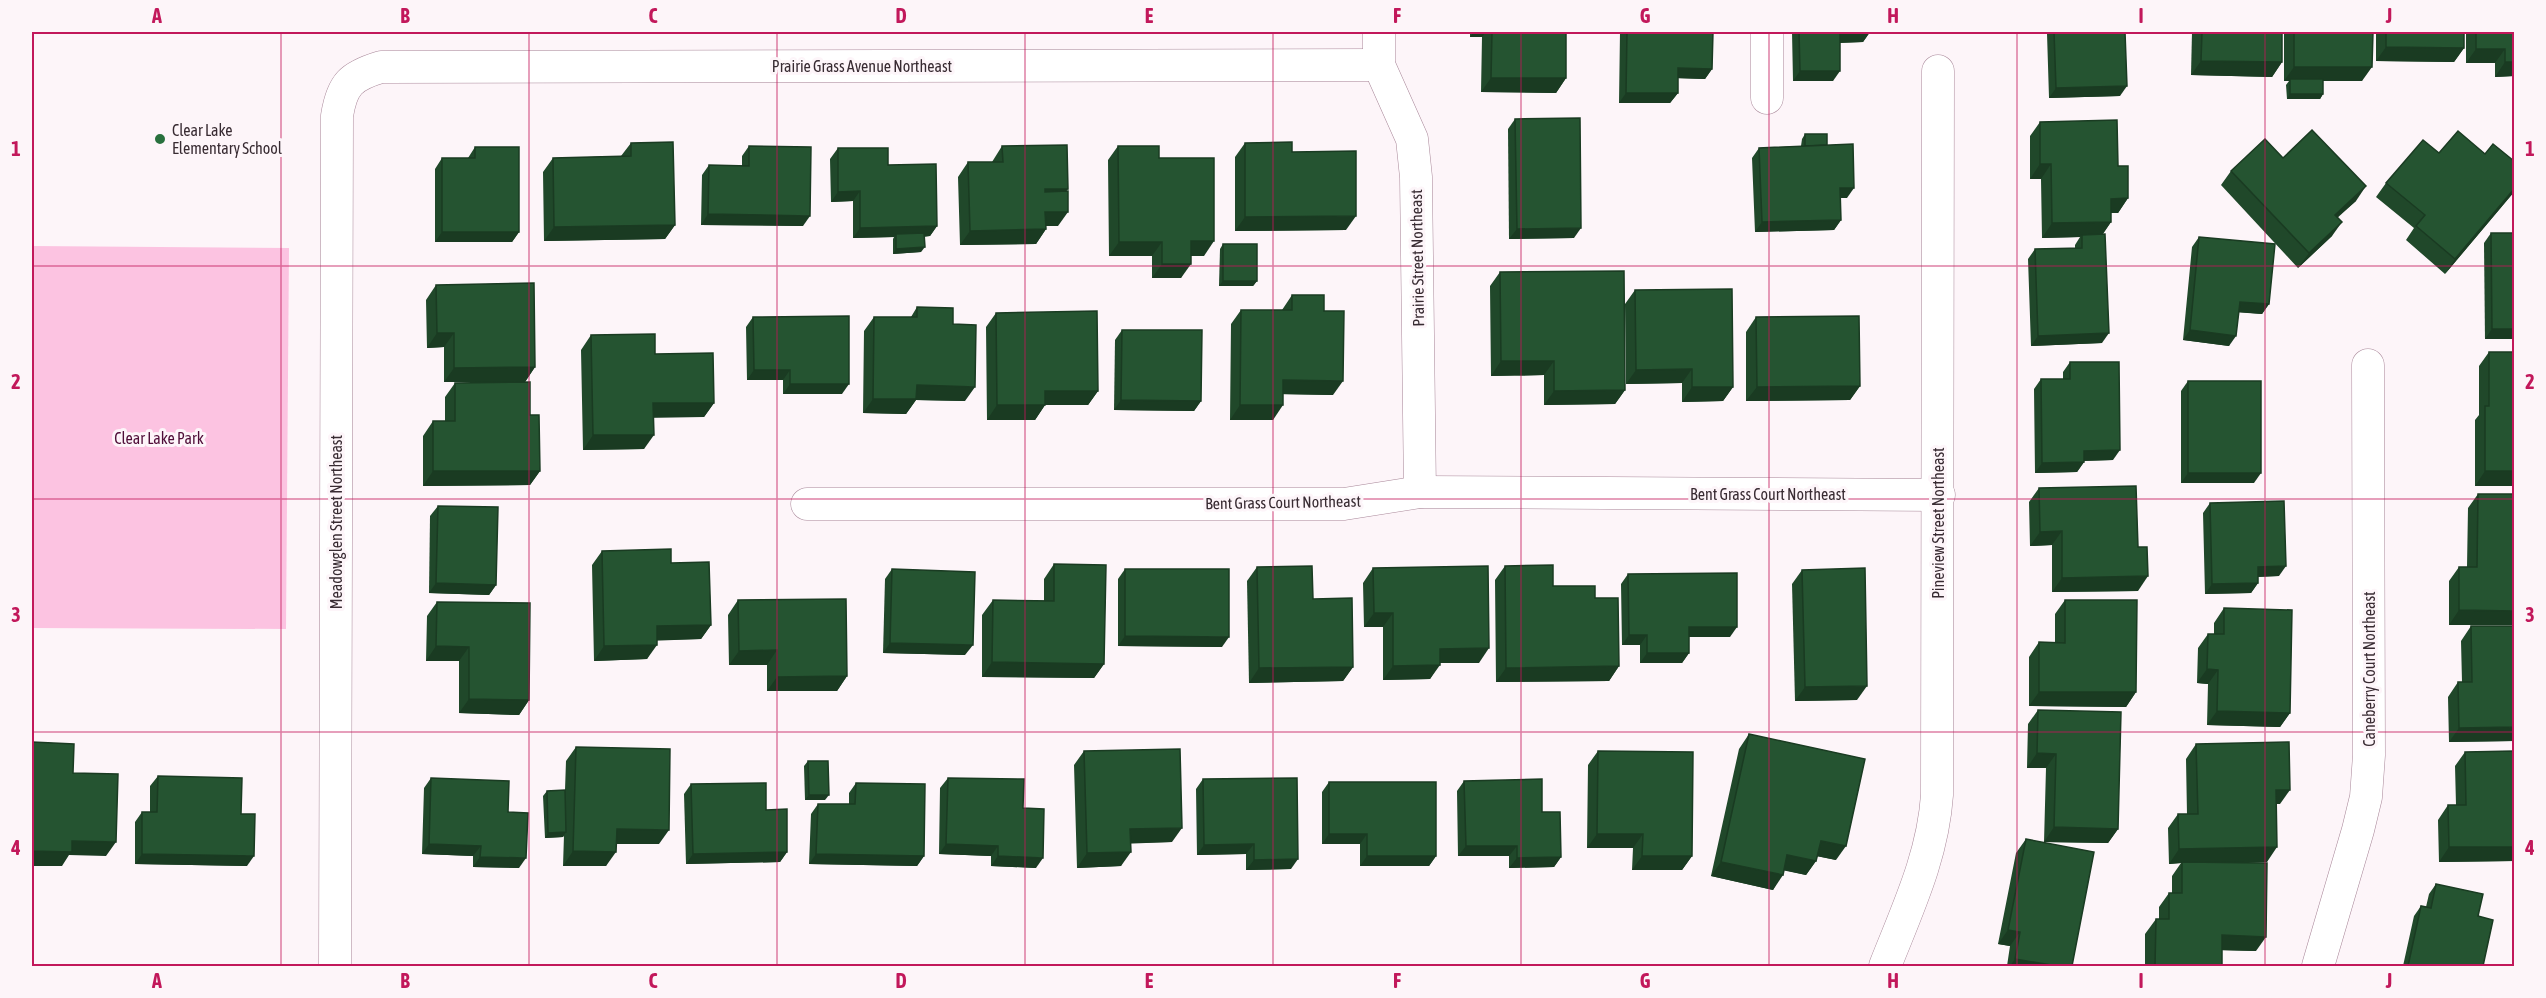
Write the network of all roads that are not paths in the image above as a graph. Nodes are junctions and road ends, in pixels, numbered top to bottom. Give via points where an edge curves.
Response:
1 (1379, 32) edge
2 (1767, 32) edge
3 (1379, 65) junction
4 (1938, 71) dead end
5 (350, 81) joint
6 (1767, 98) dead end
7 (2368, 365) dead end
8 (1420, 492) junction
9 (1939, 495) junction
10 (807, 504) dead end
11 (335, 966) edge
12 (1885, 966) edge
13 (2318, 966) edge

1 - 3 street, Prairie Street Northeast
2 - 6 street
3 - 5 street, Prairie Grass Avenue Northeast via 381,67
3 - 8 street, Prairie Street Northeast via 1412,139 1416,177
4 - 9 street, Pineview Street Northeast
5 - 11 street, Meadowglen Street Northeast via 340,97 338,116
7 - 13 street, Caneberry Court Northeast via 2369,755 2358,830
8 - 9 street, Bent Grass Court Northeast
8 - 10 street, Bent Grass Court Northeast via 1344,504
9 - 12 street, Pineview Street Northeast via 1934,829

